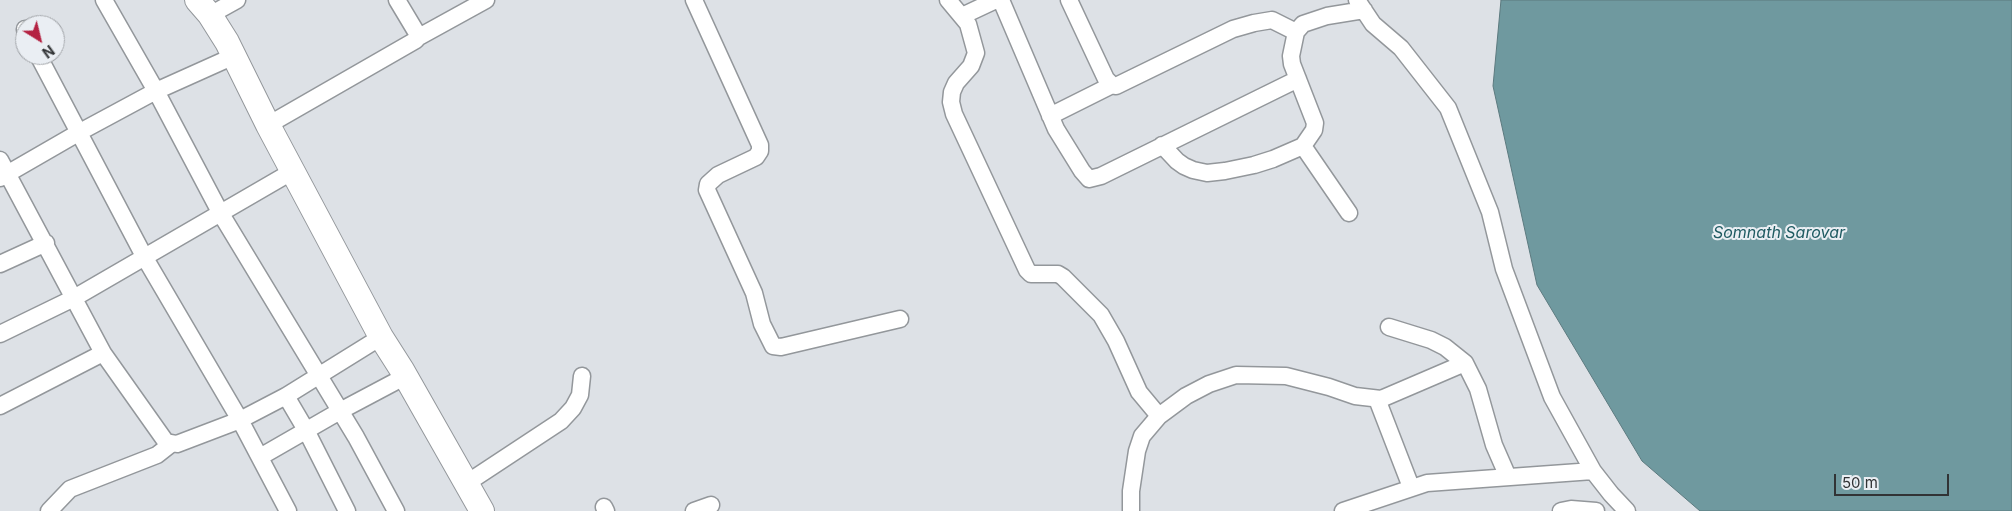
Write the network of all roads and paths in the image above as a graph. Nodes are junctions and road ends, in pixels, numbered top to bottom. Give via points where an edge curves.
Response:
1 (104, 0) edge
2 (237, 0) edge
3 (397, 0) edge
4 (486, 0) edge
5 (694, 0) edge
6 (948, 0) edge
7 (996, 0) edge
8 (1001, 0) edge
9 (1069, 0) edge
10 (1360, 5) edge
11 (204, 8) edge
12 (962, 16) junction
13 (1296, 32) junction
14 (417, 38) junction
15 (234, 56) junction
16 (43, 65) edge
17 (1298, 79) junction
18 (1112, 85) junction
19 (156, 92) junction
20 (1050, 116) junction
21 (268, 125) junction
22 (78, 133) junction
23 (1162, 145) junction
24 (1302, 146) junction
25 (2, 171) edge
26 (292, 171) junction
27 (1348, 213) dead end
28 (221, 214) junction
29 (46, 243) junction
30 (144, 258) junction
31 (0, 264) edge
32 (74, 298) junction
33 (900, 319) dead end
34 (1389, 327) dead end
35 (0, 334) edge
36 (381, 337) junction
37 (103, 353) junction
38 (1465, 363) junction
39 (319, 376) junction
40 (406, 376) junction
41 (582, 376) dead end
42 (286, 396) junction
43 (1378, 399) junction
44 (0, 406) edge
45 (340, 411) junction
46 (1159, 416) junction
47 (240, 420) junction
48 (306, 430) junction
49 (171, 444) junction
50 (260, 457) junction
51 (1593, 471) junction
52 (1508, 477) junction
53 (467, 483) junction
54 (1411, 487) junction
55 (1611, 494) junction
56 (710, 505) dead end
57 (49, 511) edge
58 (288, 511) edge
59 (347, 511) edge
60 (396, 511) edge
61 (482, 511) edge
62 (694, 511) edge
63 (1131, 511) edge
64 (1344, 511) edge
65 (1561, 511) edge
66 (1596, 511) edge
67 (1627, 511) edge

1 - 19 street
2 - 11 street
3 - 14 street
4 - 14 street
5 - 33 street via 760,145 756,157 718,175 708,184 707,190 754,293 762,324 773,346 781,347
6 - 12 street
7 - 12 street
8 - 20 street
9 - 18 street via 1106,79
10 - 13 street via 1310,21
10 - 51 street via 1373,24 1401,48 1448,108 1490,212 1504,270 1552,397
11 - 15 street
12 - 46 street via 968,24 976,53 971,66 952,92 954,114 1027,270 1031,274 1064,277 1101,315 1139,392
13 - 17 street via 1291,56
13 - 18 street via 1272,20 1233,29 1116,86
14 - 21 street
15 - 19 street
15 - 21 street
16 - 22 street
17 - 23 street
17 - 24 street via 1315,123 1314,130
18 - 20 street
19 - 22 street
19 - 28 street
20 - 23 street via 1058,134 1089,178 1101,176
21 - 26 street
22 - 25 street
22 - 30 street
23 - 24 street via 1184,166 1207,172 1273,159
24 - 27 street
25 - 29 street
26 - 28 street
26 - 36 street
28 - 30 street
28 - 39 street
29 - 31 street
29 - 32 street
30 - 32 street
30 - 47 street
32 - 35 street
32 - 37 street
34 - 38 street via 1431,340
36 - 39 street
36 - 40 street
37 - 44 street
37 - 49 street via 162,438
38 - 43 street
38 - 52 street via 1478,389 1494,445
39 - 42 street
39 - 45 street
40 - 45 street
40 - 53 street
41 - 53 street via 580,395 561,421
42 - 47 street
42 - 48 street
43 - 46 street via 1355,396 1330,386 1286,376 1236,376 1209,384
43 - 54 street
45 - 48 street
45 - 60 street
46 - 63 street via 1142,436 1137,451
47 - 49 street
47 - 50 street
48 - 50 street
48 - 59 street
49 - 57 street via 157,455 70,489
50 - 58 street
51 - 52 street
51 - 55 street
52 - 54 street
53 - 61 street
54 - 64 street
55 - 66 street
55 - 67 street
56 - 62 street
65 - 66 street

